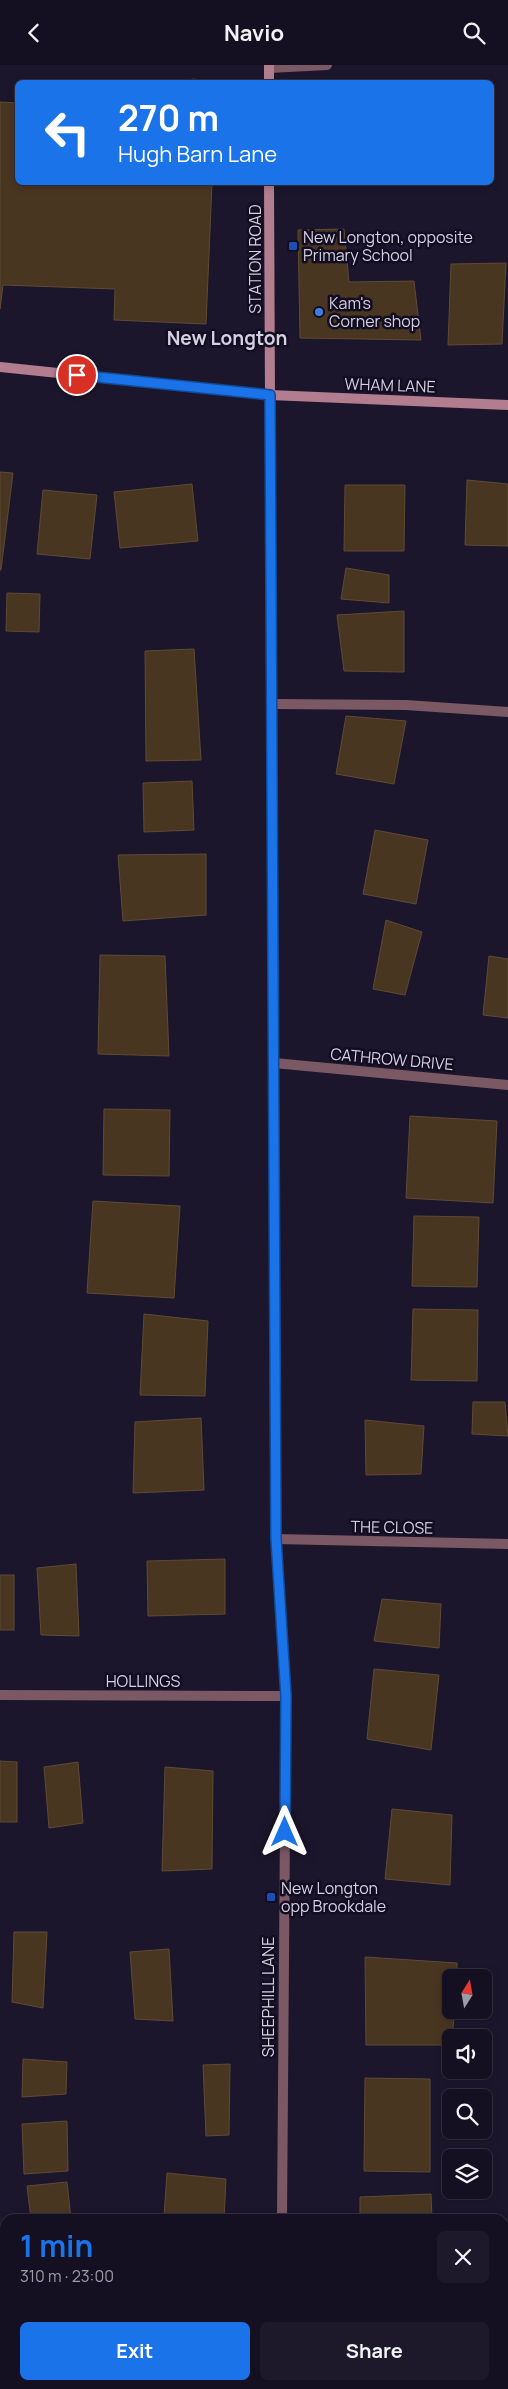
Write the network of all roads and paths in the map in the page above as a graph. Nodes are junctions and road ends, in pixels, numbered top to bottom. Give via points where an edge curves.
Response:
1 (327, 65) edge
2 (269, 67) edge
3 (269, 80) edge
4 (269, 185) edge
5 (0, 367) edge
6 (270, 395) junction
7 (508, 405) edge
8 (274, 704) junction
9 (508, 712) edge
10 (274, 1063) junction
11 (508, 1085) edge
12 (276, 1539) junction
13 (508, 1544) edge
14 (0, 1695) edge
15 (286, 1696) junction
16 (282, 2214) edge

1 - 2 street
2 - 3 street
4 - 6 street, STATION ROAD
5 - 6 street, WHAM LANE
6 - 7 street, WHAM LANE
6 - 8 street, SHEEPHILL LANE
8 - 9 street via 406,705
8 - 10 street, SHEEPHILL LANE
10 - 11 street, CATHROW DRIVE
10 - 12 street, SHEEPHILL LANE
12 - 13 street, THE CLOSE
12 - 15 street, SHEEPHILL LANE
14 - 15 street, HOLLINGS
15 - 16 street, SHEEPHILL LANE

